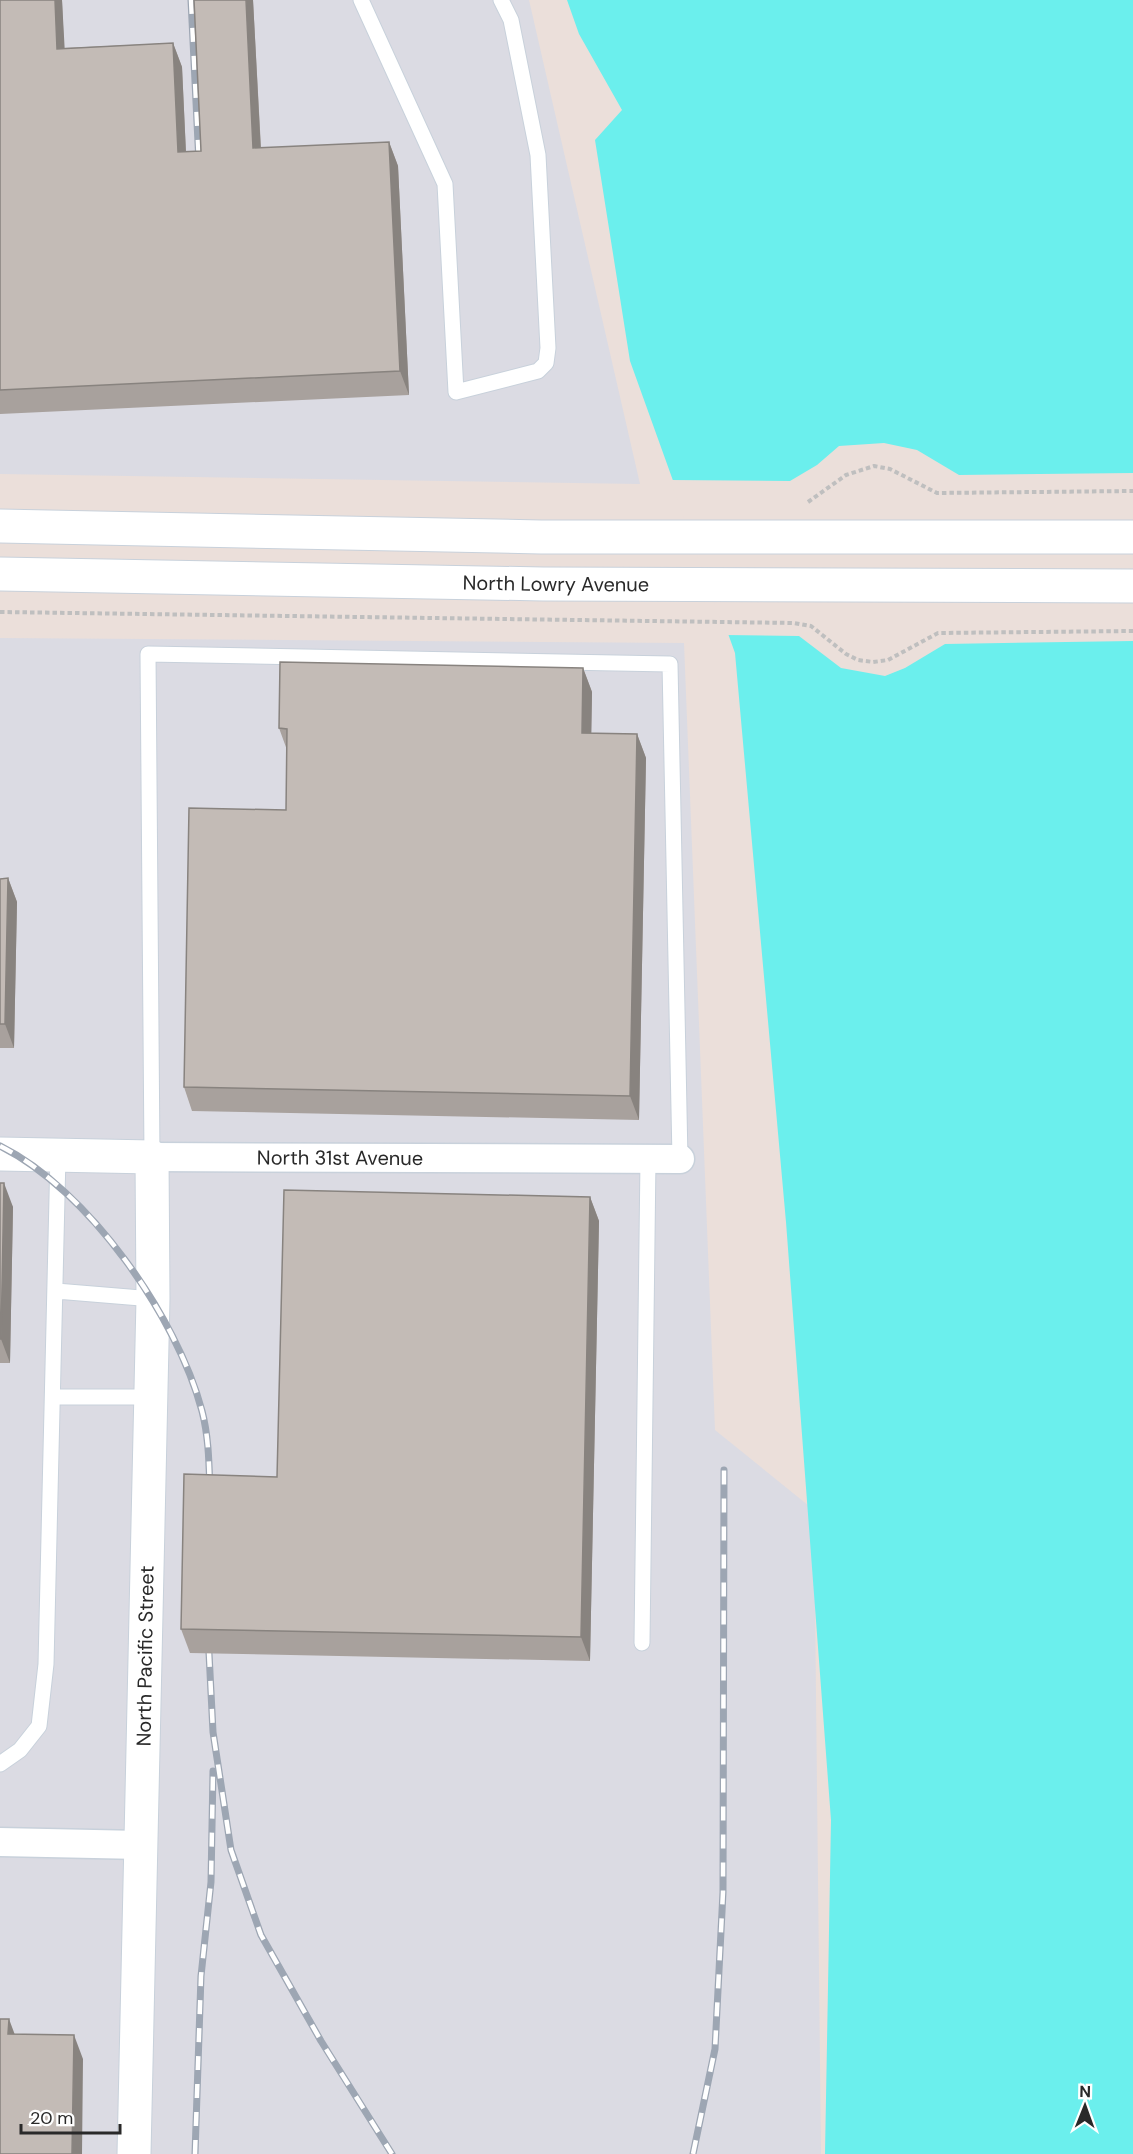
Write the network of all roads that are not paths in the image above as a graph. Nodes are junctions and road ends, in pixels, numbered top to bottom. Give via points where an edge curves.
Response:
1 (361, 0) edge
2 (501, 0) edge
3 (0, 526) edge
4 (1133, 537) edge
5 (0, 574) edge
6 (1123, 586) edge
7 (0, 1154) edge
8 (58, 1155) junction
9 (152, 1157) junction
10 (648, 1159) junction
11 (680, 1159) joint
12 (56, 1291) junction
13 (153, 1299) junction
14 (53, 1397) junction
15 (151, 1397) junction
16 (642, 1643) dead end
17 (0, 1764) edge
18 (0, 1842) edge
19 (141, 1845) junction
20 (134, 2154) edge

1 - 2 lane via 445,184 456,392 538,370 546,363 548,348 538,155 511,20
3 - 4 main road via 541,537
5 - 6 main road, North Lowry Avenue via 543,584
7 - 8 main road, North 31st Avenue
8 - 9 main road, North 31st Avenue
8 - 12 lane
9 - 10 street, North 31st Avenue
9 - 11 lane via 148,654 670,664
9 - 13 main road, North Pacific Street
10 - 11 street, North 31st Avenue
10 - 16 lane
12 - 13 lane
12 - 14 lane
13 - 15 main road, North Pacific Street
14 - 15 lane
14 - 17 lane via 46,1664 39,1726 20,1750
15 - 19 main road, North Pacific Street
18 - 19 street
19 - 20 main road, North Pacific Street

